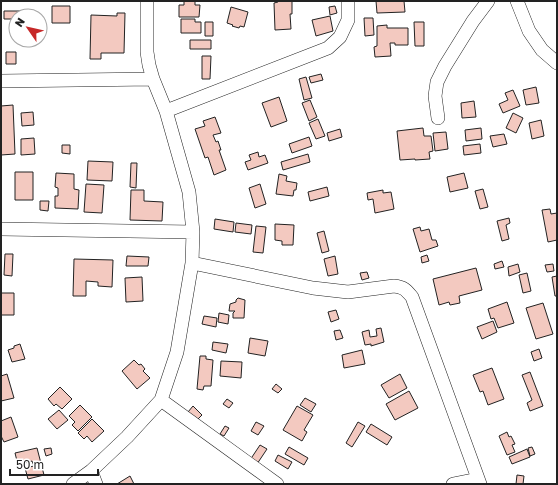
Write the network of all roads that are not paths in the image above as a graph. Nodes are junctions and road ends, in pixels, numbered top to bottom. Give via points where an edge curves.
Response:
1 (147, 1) edge
2 (348, 1) edge
3 (488, 1) edge
4 (517, 1) edge
5 (557, 63) edge
6 (153, 79) junction
7 (1, 81) edge
8 (166, 111) junction
9 (438, 118) dead end
10 (1, 229) edge
11 (193, 232) junction
12 (192, 263) junction
13 (161, 400) junction
14 (91, 471) junction
15 (479, 482) edge
16 (73, 484) edge
17 (96, 484) edge
18 (277, 484) edge
19 (454, 484) edge

1 - 6 street via 147,52
2 - 8 street via 348,20 340,37 328,48
3 - 9 street via 473,21 437,82 435,96
4 - 5 street via 528,31 542,50
6 - 7 street
6 - 8 street
8 - 11 street via 189,192
10 - 11 street
11 - 12 street
12 - 13 street via 177,352
12 - 15 street via 313,288 348,292 394,286 407,290 412,297
13 - 14 street
13 - 18 street
14 - 16 street
14 - 17 street
15 - 19 street

